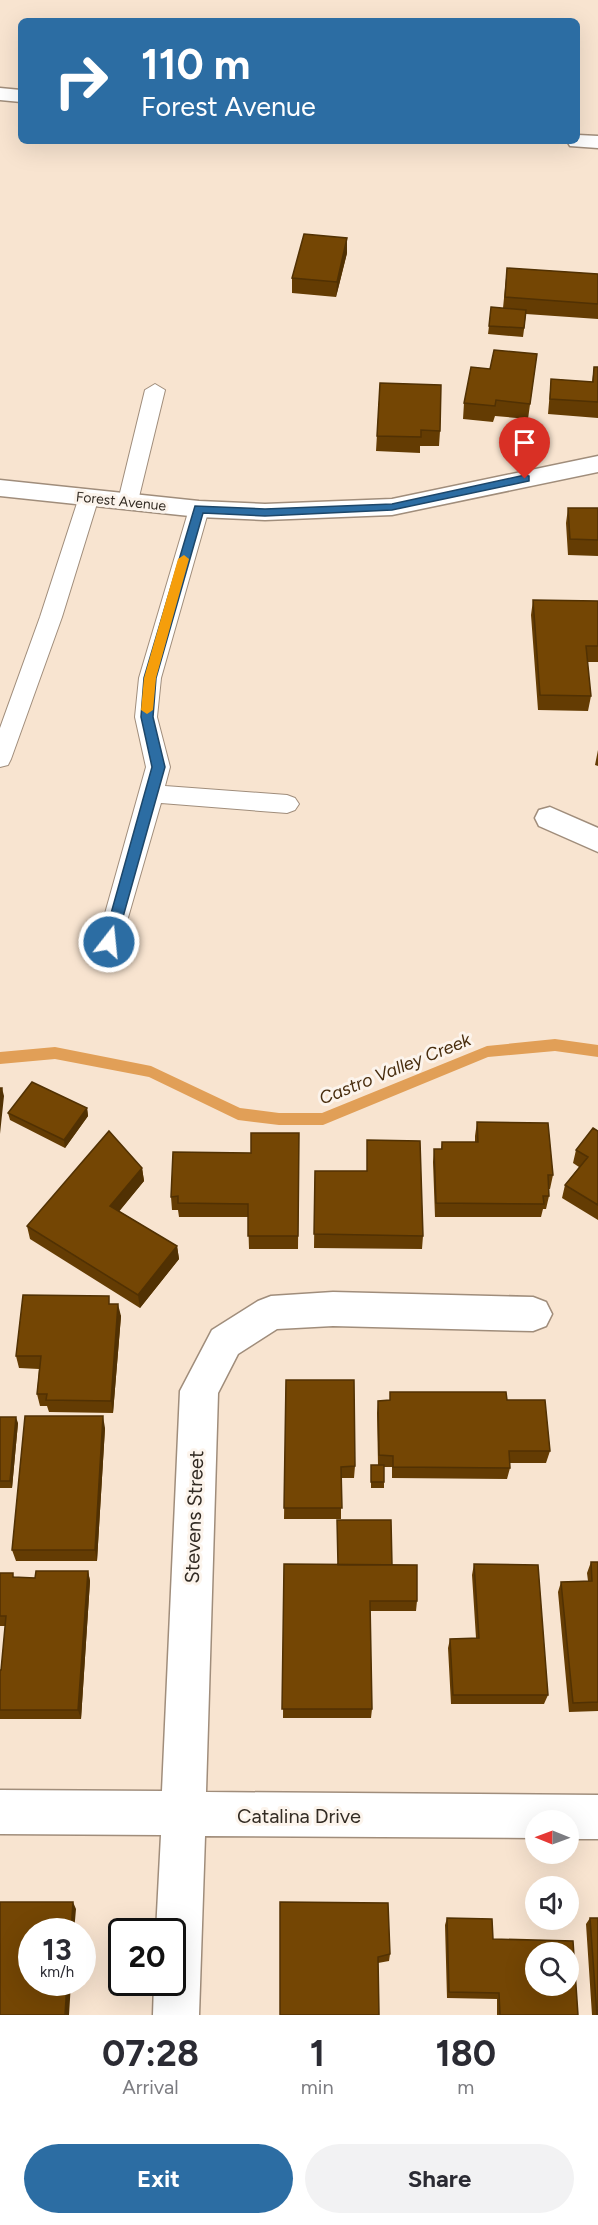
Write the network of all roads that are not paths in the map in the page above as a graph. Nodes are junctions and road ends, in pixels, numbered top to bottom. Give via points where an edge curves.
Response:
1 (0, 94) edge
2 (18, 96) edge
3 (580, 141) edge
4 (598, 142) edge
5 (155, 390) dead end
6 (598, 464) edge
7 (0, 488) edge
8 (89, 497) junction
9 (128, 501) junction
10 (199, 509) junction
11 (0, 759) edge
12 (152, 794) junction
13 (287, 804) dead end
14 (550, 818) dead end
15 (598, 841) edge
16 (109, 942) dead end
17 (533, 1314) dead end
18 (0, 1812) edge
19 (183, 1815) junction
20 (598, 1817) edge
21 (176, 2015) edge

1 - 2 street
3 - 4 street
5 - 9 lane
6 - 10 street, Forest Avenue via 392,507 265,512
7 - 8 street, Forest Avenue
8 - 9 street, Forest Avenue
8 - 11 lane
9 - 10 street, Forest Avenue
10 - 12 lane via 150,678 147,717 158,767
12 - 13 lane
12 - 16 lane
14 - 15 street
17 - 19 street, Stevens Street via 333,1310 271,1313 225,1342 199,1391
18 - 19 street, Catalina Drive
19 - 20 street, Catalina Drive
19 - 21 street, Stevens Street

